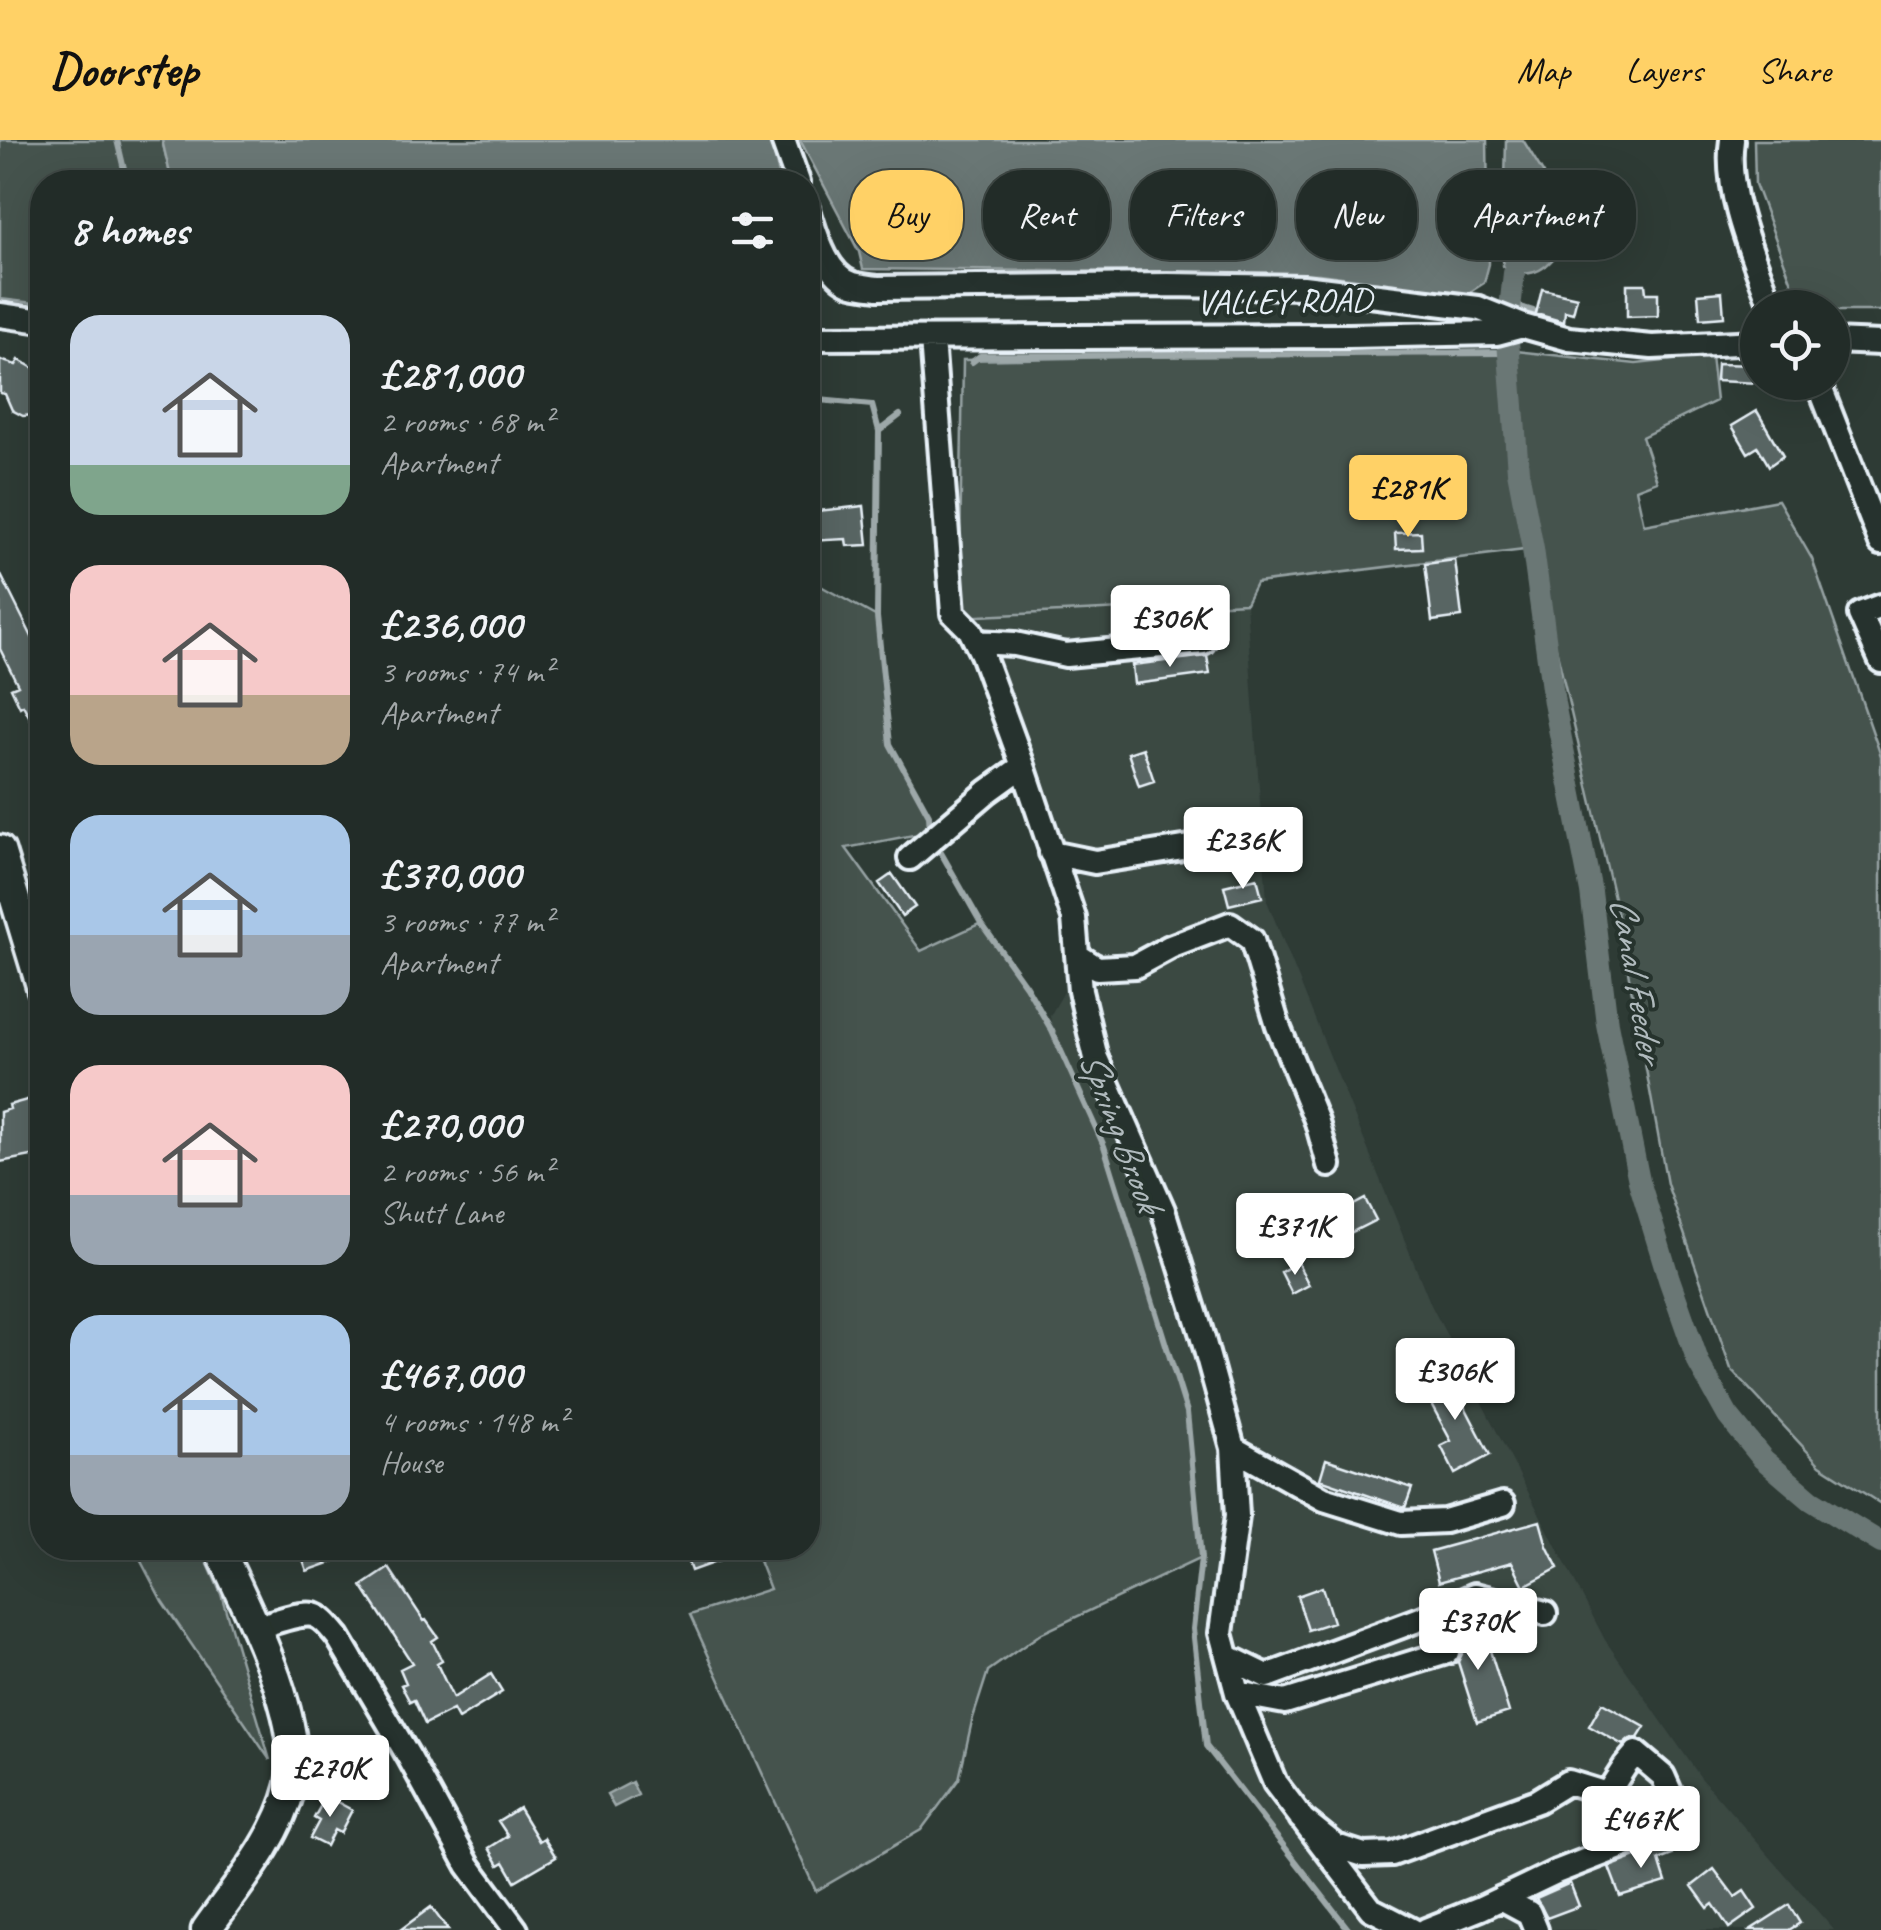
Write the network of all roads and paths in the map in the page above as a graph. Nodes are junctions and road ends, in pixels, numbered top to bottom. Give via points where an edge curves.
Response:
1 (783, 140) edge
2 (1732, 140) edge
3 (794, 170) edge
4 (820, 243) edge
5 (1766, 290) edge
6 (0, 315) edge
7 (30, 319) edge
8 (1523, 326) junction
9 (820, 338) edge
10 (932, 339) junction
11 (1850, 342) edge
12 (1740, 343) edge
13 (1881, 343) edge
14 (1825, 400) edge
15 (1880, 538) edge
16 (1881, 606) edge
17 (976, 642) junction
18 (1203, 642) dead end
19 (1881, 662) edge
20 (1023, 766) junction
21 (1209, 844) dead end
22 (0, 850) edge
23 (1050, 853) junction
24 (910, 858) dead end
25 (30, 925) edge
26 (1077, 955) junction
27 (1329, 1165) dead end
28 (1232, 1448) junction
29 (1502, 1504) dead end
30 (225, 1560) edge
31 (1545, 1613) dead end
32 (255, 1628) junction
33 (1447, 1652) dead end
34 (1228, 1656) junction
35 (1237, 1693) junction
36 (1301, 1818) junction
37 (1501, 1898) junction
38 (206, 1930) edge
39 (516, 1930) edge
40 (1412, 1930) edge
41 (1426, 1930) edge
42 (1536, 1930) edge

1 - 3 street
2 - 5 street via 1730,173
4 - 8 street via 841,278 878,288 1304,287 1478,308
6 - 7 street
8 - 10 street, VALLEY ROAD via 1498,333
8 - 12 street, VALLEY ROAD via 1569,340 1652,347
9 - 10 street, VALLEY ROAD
10 - 17 street via 950,593 953,613
11 - 13 street
14 - 15 street
16 - 19 street via 1860,614
17 - 18 street via 1066,654
17 - 20 street
20 - 23 street
20 - 24 street
21 - 23 street via 1095,862
22 - 25 main road
23 - 26 street via 1074,918
26 - 27 street via 1097,968 1135,966 1230,924 1252,940
26 - 28 street via 1096,1058 1163,1210
28 - 29 street via 1324,1499 1401,1522 1445,1520
28 - 34 street via 1236,1516 1222,1633
30 - 32 main road
31 - 34 street via 1475,1595 1267,1676
32 - 38 main road via 280,1689 292,1740 292,1781 261,1850
32 - 39 street via 314,1615 338,1637 468,1865
33 - 35 street via 1285,1702
34 - 35 street
35 - 36 street via 1275,1783
36 - 37 street via 1336,1846 1392,1854 1537,1801 1568,1782 1607,1794 1636,1753 1662,1776 1680,1817
36 - 40 street via 1371,1909
37 - 41 street
37 - 42 street via 1529,1913

